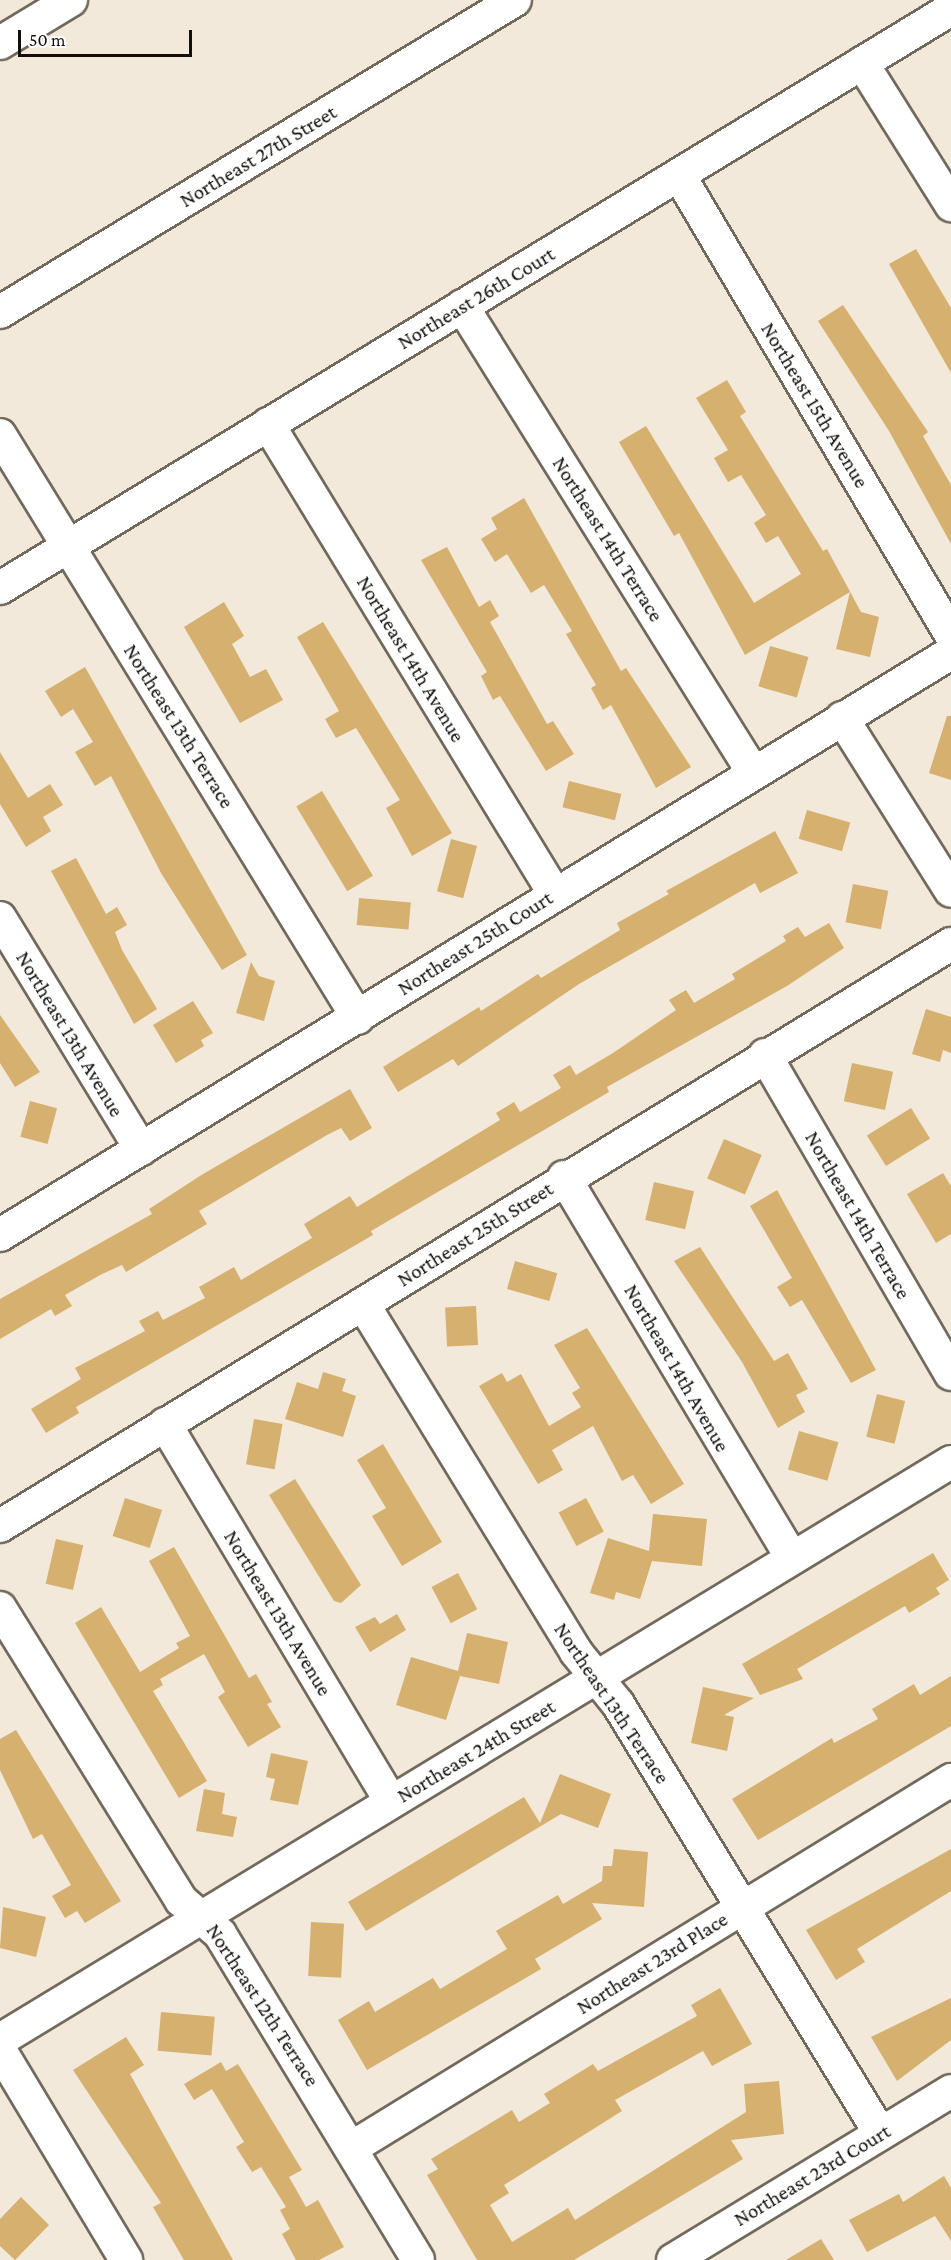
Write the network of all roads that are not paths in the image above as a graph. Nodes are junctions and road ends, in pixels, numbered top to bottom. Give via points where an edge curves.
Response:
1 (71, 0) edge
2 (515, 0) edge
3 (951, 9) edge
4 (0, 43) edge
5 (862, 63) junction
6 (679, 175) junction
7 (951, 205) edge
8 (462, 306) junction
9 (0, 312) edge
10 (268, 424) junction
11 (0, 435) edge
12 (68, 546) junction
13 (0, 588) edge
14 (951, 635) edge
15 (951, 653) edge
16 (842, 718) junction
17 (753, 772) junction
18 (951, 891) edge
19 (554, 893) junction
20 (0, 918) edge
21 (951, 944) edge
22 (358, 1018) junction
23 (765, 1055) junction
24 (141, 1149) junction
25 (564, 1177) junction
26 (0, 1235) edge
27 (363, 1304) junction
28 (951, 1374) edge
29 (165, 1424) junction
30 (951, 1462) edge
31 (0, 1526) edge
32 (792, 1558) junction
33 (0, 1608) edge
34 (595, 1678) junction
35 (951, 1780) edge
36 (391, 1802) junction
37 (742, 1908) junction
38 (205, 1916) junction
39 (0, 2040) edge
40 (0, 2050) edge
41 (951, 2091) edge
42 (880, 2133) junction
43 (353, 2147) junction
44 (118, 2257) edge
45 (418, 2260) edge
46 (673, 2260) edge

1 - 4 street
2 - 9 street, Northeast 27th Street
3 - 5 street, Northeast 26th Court
5 - 6 street, Northeast 26th Court
5 - 7 street
6 - 8 street, Northeast 26th Court
6 - 14 street, Northeast 15th Avenue
8 - 10 street, Northeast 26th Court
8 - 17 street, Northeast 14th Terrace
10 - 12 street, Northeast 26th Court
10 - 19 street, Northeast 14th Avenue
11 - 12 street, Northeast 13th Terrace
12 - 13 street, Northeast 26th Court
12 - 22 street, Northeast 13th Terrace
15 - 16 street, Northeast 25th Court
16 - 17 street, Northeast 25th Court
16 - 18 street
17 - 19 street, Northeast 25th Court
19 - 22 street, Northeast 25th Court
20 - 24 street, Northeast 13th Avenue
21 - 23 street, Northeast 25th Street
22 - 24 street, Northeast 25th Court
23 - 25 street, Northeast 25th Street
23 - 28 street, Northeast 14th Terrace
24 - 26 street, Northeast 25th Court
25 - 27 street, Northeast 25th Street
25 - 32 street, Northeast 14th Avenue
27 - 29 street, Northeast 25th Street
27 - 34 street, Northeast 13th Terrace
29 - 31 street, Northeast 25th Street
29 - 36 street, Northeast 13th Avenue
30 - 32 street, Northeast 24th Street
32 - 34 street, Northeast 24th Street
33 - 38 street, Northeast 12th Terrace via 181,1900
34 - 36 street, Northeast 24th Street
34 - 37 street, Northeast 13th Terrace via 618,1704
35 - 37 street, Northeast 23rd Place
36 - 38 street, Northeast 24th Street
37 - 42 street, Northeast 13th Terrace
37 - 43 street, Northeast 23rd Place
38 - 39 street, Northeast 24th Street
38 - 43 street, Northeast 12th Terrace
40 - 44 street
41 - 42 street, Northeast 23rd Court
42 - 46 street, Northeast 23rd Court
43 - 45 street, Northeast 12th Terrace

